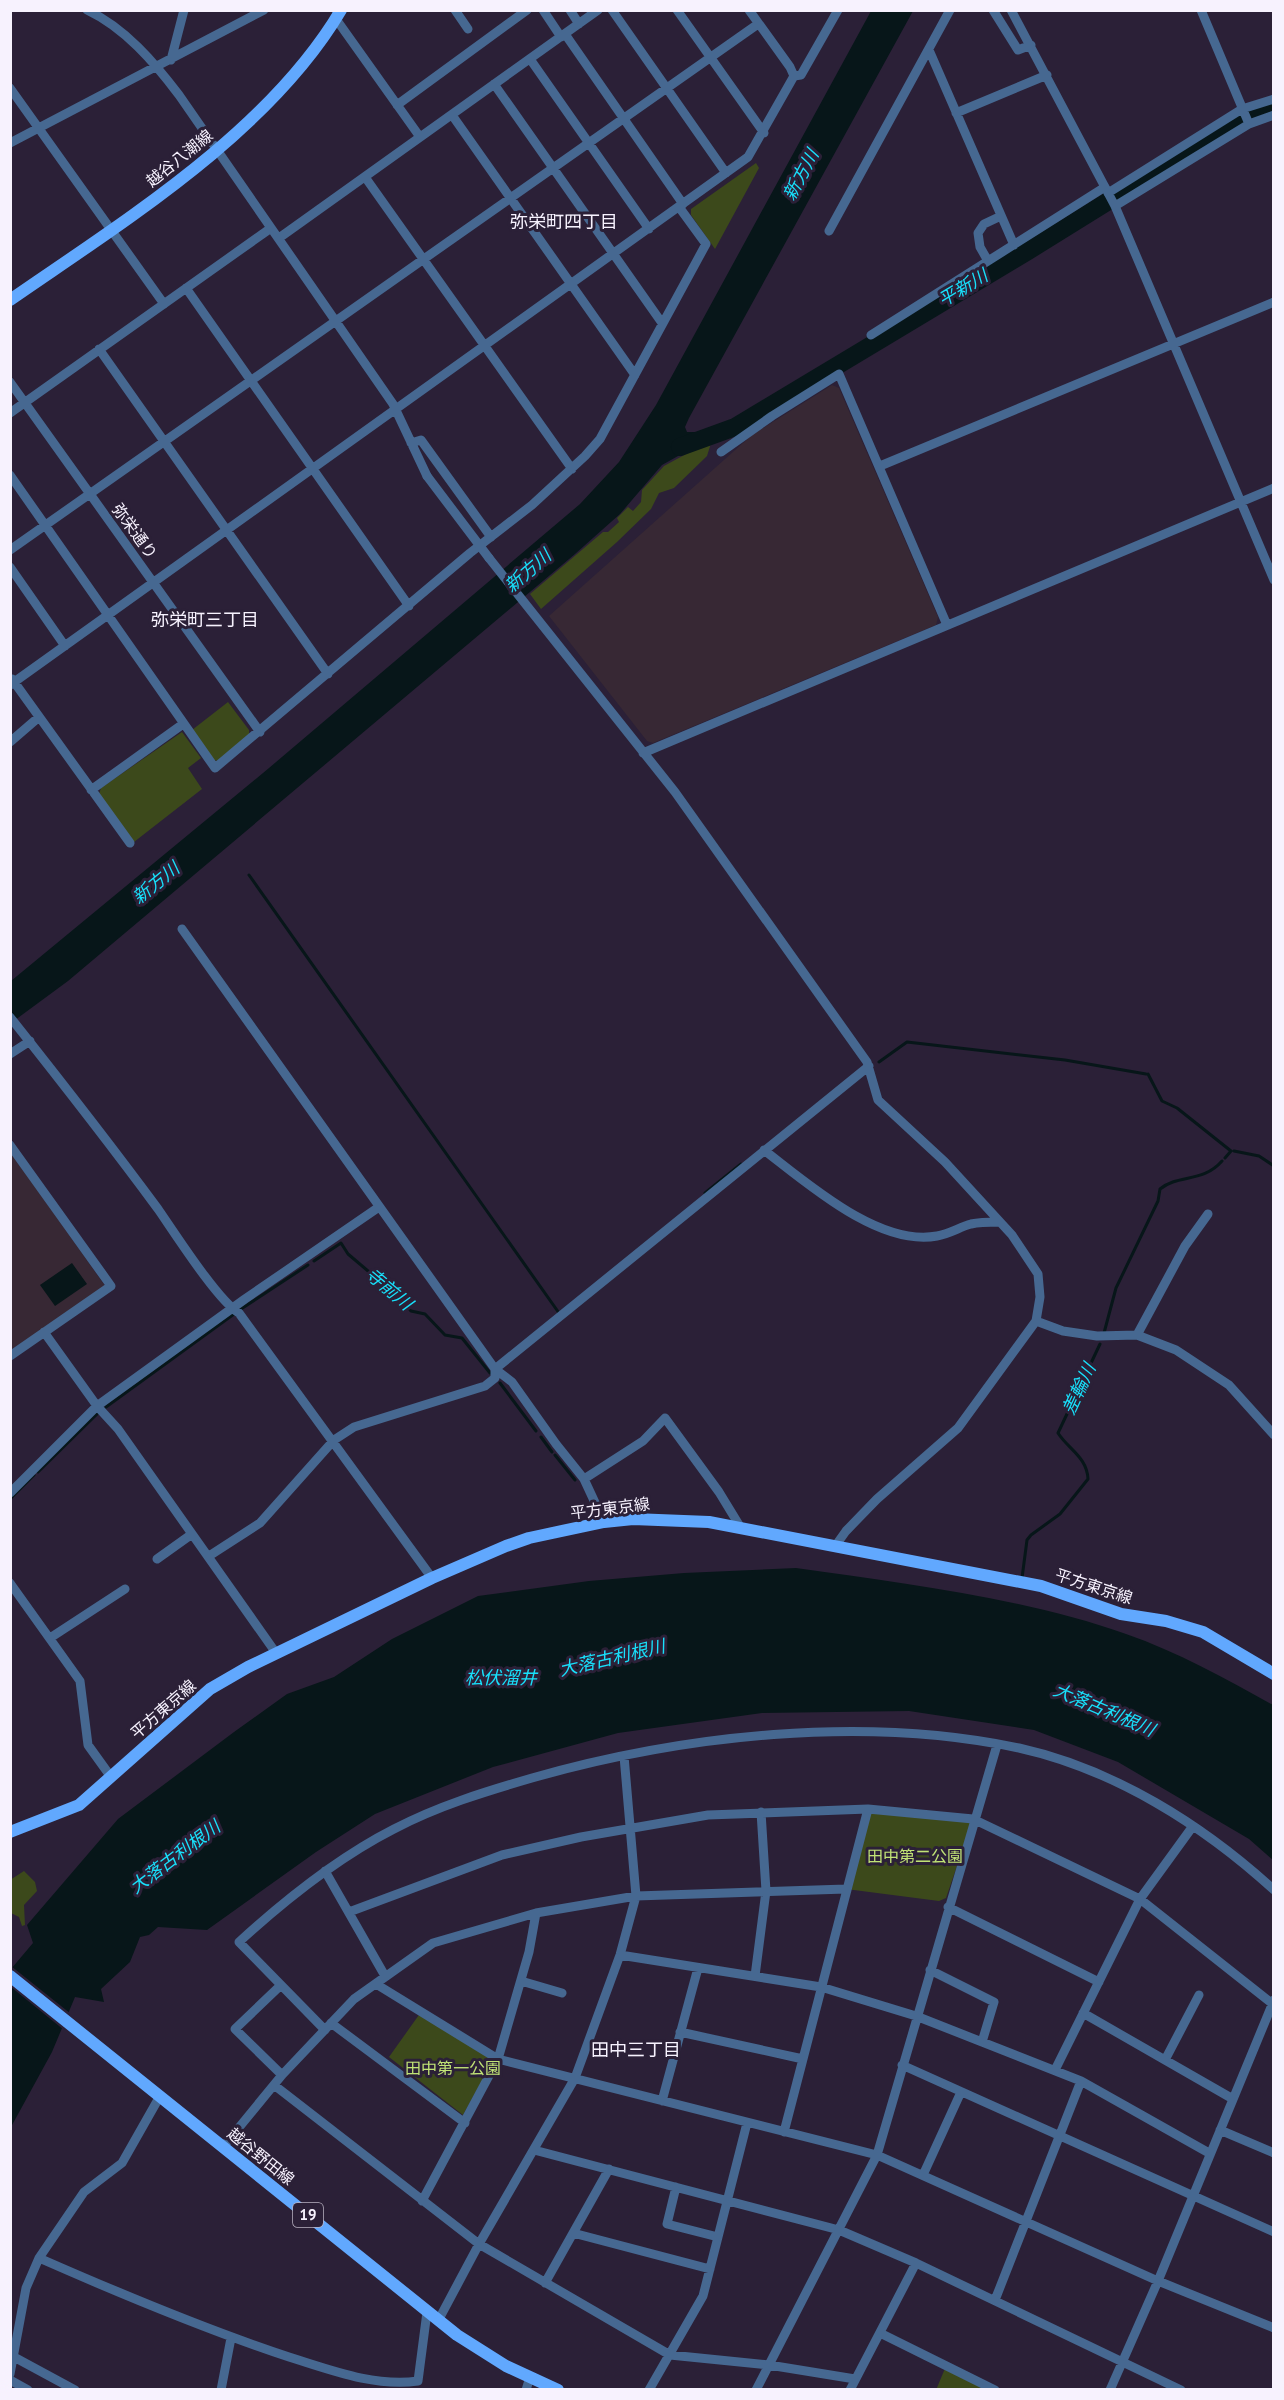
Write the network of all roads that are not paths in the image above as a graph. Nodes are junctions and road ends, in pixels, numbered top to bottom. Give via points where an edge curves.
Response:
1 (87, 10) edge
2 (184, 10) edge
3 (264, 10) edge
4 (455, 10) edge
5 (527, 10) edge
6 (543, 10) edge
7 (570, 10) edge
8 (598, 10) edge
9 (612, 10) edge
10 (677, 10) edge
11 (749, 10) edge
12 (838, 10) edge
13 (950, 10) edge
14 (993, 10) edge
15 (1011, 10) edge
16 (1201, 10) edge
17 (338, 13) edge
18 (579, 24) junction
19 (759, 24) junction
20 (468, 28) dead end
21 (563, 35) junction
22 (1031, 45) junction
23 (928, 50) junction
24 (710, 58) junction
25 (530, 59) junction
26 (171, 60) junction
27 (158, 68) junction
28 (1047, 75) junction
29 (794, 76) junction
30 (494, 84) junction
31 (10, 88) edge
32 (667, 88) junction
33 (1274, 99) edge
34 (397, 105) junction
35 (1242, 109) junction
36 (956, 113) junction
37 (452, 115) junction
38 (1274, 115) edge
39 (624, 119) junction
40 (1249, 124) junction
41 (40, 128) junction
42 (764, 133) junction
43 (420, 137) junction
44 (10, 143) edge
45 (589, 143) junction
46 (215, 151) junction
47 (553, 168) junction
48 (726, 173) junction
49 (365, 177) junction
50 (1107, 190) junction
51 (510, 198) junction
52 (681, 205) junction
53 (1115, 206) junction
54 (1001, 216) junction
55 (271, 228) junction
56 (649, 229) junction
57 (111, 230) junction
58 (829, 231) dead end
59 (279, 238) junction
60 (1014, 245) junction
61 (614, 254) junction
62 (423, 260) junction
63 (988, 261) junction
64 (571, 284) junction
65 (186, 288) junction
66 (10, 300) edge
67 (1274, 302) edge
68 (164, 304) junction
69 (337, 321) junction
70 (663, 323) junction
71 (871, 334) dead end
72 (1175, 344) junction
73 (485, 346) junction
74 (99, 349) junction
75 (635, 375) junction
76 (250, 381) junction
77 (10, 382) edge
78 (25, 402) junction
79 (397, 411) junction
80 (10, 413) edge
81 (164, 442) junction
82 (411, 443) junction
83 (721, 452) dead end
84 (880, 466) junction
85 (313, 469) junction
86 (572, 469) junction
87 (10, 475) edge
88 (1274, 488) edge
89 (90, 494) junction
90 (1241, 502) junction
91 (45, 525) junction
92 (227, 531) junction
93 (491, 537) junction
94 (10, 550) edge
95 (10, 567) edge
96 (1274, 579) edge
97 (154, 584) junction
98 (409, 606) junction
99 (108, 616) junction
100 (947, 625) junction
101 (65, 646) junction
102 (328, 674) junction
103 (12, 682) edge
104 (39, 717) junction
105 (183, 723) junction
106 (260, 732) junction
107 (10, 742) edge
108 (643, 753) junction
109 (91, 790) junction
110 (130, 843) dead end
111 (182, 929) dead end
112 (10, 1017) edge
113 (28, 1039) junction
114 (10, 1054) edge
115 (869, 1066) junction
116 (10, 1145) edge
117 (764, 1150) junction
118 (379, 1207) junction
119 (1208, 1214) dead end
120 (999, 1222) junction
121 (232, 1309) junction
122 (1036, 1321) junction
123 (44, 1332) junction
124 (1137, 1335) junction
125 (10, 1356) edge
126 (495, 1369) junction
127 (97, 1406) junction
128 (1274, 1435) edge
129 (334, 1440) junction
130 (584, 1479) junction
131 (10, 1493) edge
132 (604, 1522) junction
133 (741, 1528) junction
134 (192, 1534) junction
135 (836, 1545) junction
136 (209, 1556) junction
137 (156, 1559) dead end
138 (432, 1578) junction
139 (10, 1583) edge
140 (125, 1588) dead end
141 (50, 1638) junction
142 (276, 1653) junction
143 (1274, 1674) edge
144 (997, 1745) junction
145 (624, 1756) junction
146 (111, 1777) junction
147 (868, 1809) junction
148 (761, 1812) junction
149 (973, 1820) junction
150 (1193, 1826) junction
151 (631, 1830) junction
152 (10, 1832) edge
153 (325, 1871) junction
154 (846, 1889) junction
155 (1274, 1890) edge
156 (766, 1891) junction
157 (636, 1896) junction
158 (1140, 1899) junction
159 (948, 1907) junction
160 (349, 1912) junction
161 (536, 1913) junction
162 (620, 1955) junction
163 (698, 1968) junction
164 (930, 1970) junction
165 (10, 1976) edge
166 (385, 1976) junction
167 (755, 1976) junction
168 (521, 1981) junction
169 (1099, 1982) junction
170 (376, 1984) junction
171 (281, 1985) junction
172 (821, 1987) junction
173 (562, 1993) dead end
174 (1199, 1995) dead end
175 (1273, 2002) edge
176 (1083, 2013) junction
177 (916, 2016) junction
178 (328, 2026) junction
179 (680, 2032) junction
180 (982, 2042) junction
181 (498, 2059) junction
182 (803, 2059) junction
183 (1165, 2060) junction
184 (902, 2065) junction
185 (1055, 2070) junction
186 (282, 2075) junction
187 (575, 2078) junction
188 (1081, 2081) junction
189 (274, 2085) junction
190 (961, 2092) junction
191 (160, 2096) junction
192 (1233, 2099) junction
193 (662, 2101) junction
194 (465, 2123) junction
195 (747, 2123) junction
196 (1220, 2130) junction
197 (784, 2132) junction
198 (1060, 2136) junction
199 (223, 2147) junction
200 (534, 2150) junction
201 (1209, 2153) junction
202 (1274, 2153) edge
203 (877, 2155) junction
204 (609, 2169) junction
205 (923, 2175) junction
206 (676, 2187) junction
207 (1192, 2195) junction
208 (727, 2200) junction
209 (422, 2201) junction
210 (1027, 2220) junction
211 (839, 2230) junction
212 (1274, 2232) edge
213 (573, 2234) junction
214 (718, 2237) junction
215 (479, 2244) junction
216 (39, 2259) junction
217 (916, 2263) junction
218 (710, 2269) junction
219 (1158, 2281) junction
220 (545, 2283) junction
221 (995, 2300) junction
222 (427, 2312) junction
223 (438, 2321) junction
224 (1274, 2328) edge
225 (880, 2333) junction
226 (231, 2338) junction
227 (670, 2355) junction
228 (14, 2357) junction
229 (1122, 2362) junction
230 (769, 2365) junction
231 (10, 2374) edge
232 (855, 2379) junction
233 (10, 2380) edge
234 (528, 2383) edge
235 (385, 2386) edge
236 (28, 2390) edge
237 (75, 2390) edge
238 (221, 2390) edge
239 (558, 2390) edge
240 (649, 2390) edge
241 (756, 2390) edge
242 (850, 2390) edge
243 (995, 2390) edge
244 (1110, 2390) edge
245 (1181, 2390) edge

1 - 27 street via 120,31
2 - 26 street
3 - 26 street
4 - 20 street
5 - 34 street
6 - 21 street
7 - 18 street
8 - 18 street
9 - 32 street
10 - 24 street
11 - 19 street
12 - 29 street via 801,75
13 - 23 street
14 - 22 street via 1018,50
15 - 22 street
16 - 35 street
17 - 34 street
17 - 46 main road, 越谷八潮線 via 301,64 256,115
18 - 21 street
19 - 24 street
19 - 29 street
21 - 25 street
21 - 39 street
22 - 28 street
23 - 36 street
23 - 58 street
24 - 32 street
24 - 42 street
25 - 30 street
25 - 45 street
26 - 27 street
27 - 41 street
27 - 46 street
28 - 36 street
28 - 50 street
29 - 42 street
30 - 37 street
30 - 47 street
31 - 41 street
32 - 39 street
32 - 48 street
33 - 35 street
34 - 43 street
35 - 40 street
35 - 50 street
36 - 54 street
37 - 43 street
37 - 51 street
38 - 40 street
39 - 45 street
39 - 52 street
40 - 53 street
41 - 44 street
41 - 57 street
42 - 48 street via 748,157
43 - 49 street
45 - 47 street
45 - 56 street
46 - 55 street
46 - 57 main road, 越谷八潮線
47 - 51 street
47 - 61 street
48 - 52 street
49 - 59 street
49 - 62 street
50 - 53 street
50 - 60 street
51 - 62 street
51 - 64 street
52 - 56 street
52 - 70 street via 706,244
53 - 72 street
54 - 60 street
54 - 63 street via 984,224 978,233
55 - 59 street
55 - 65 street
56 - 61 street
57 - 66 main road, 越谷八潮線
57 - 68 street
59 - 69 street
60 - 63 street
61 - 64 street
61 - 70 street
62 - 69 street
62 - 73 street
63 - 71 street
64 - 73 street
64 - 75 street
65 - 68 street
65 - 76 street
67 - 72 street
68 - 74 street
69 - 76 street
69 - 79 street
70 - 75 street
72 - 84 street
72 - 90 street
73 - 79 street
73 - 86 street
74 - 78 street
74 - 81 street
75 - 86 street via 600,439
76 - 81 street
76 - 85 street
77 - 78 street, 弥栄通り
78 - 80 street
78 - 89 street, 弥栄通り
79 - 82 street
79 - 85 street
81 - 89 street
81 - 92 street
82 - 93 street via 421,440
82 - 108 street, bridge via 427,476
83 - 84 street via 839,374
84 - 100 street
85 - 92 street
85 - 98 street
86 - 93 street
87 - 91 street
88 - 90 street
89 - 91 street
89 - 97 street, 弥栄通り
90 - 96 street
90 - 100 street
91 - 94 street
91 - 99 street
92 - 97 street
92 - 102 street
93 - 98 street
95 - 101 street
97 - 99 street, 弥栄通り
97 - 106 street
98 - 102 street
99 - 101 street, 弥栄通り
99 - 105 street
100 - 108 street
101 - 103 street, 弥栄通り
102 - 106 street
103 - 104 street
104 - 107 street
104 - 109 street
105 - 106 street via 215,768
105 - 109 street
108 - 115 street via 675,792
109 - 110 street
111 - 118 street
112 - 113 street
113 - 114 street
113 - 121 street
115 - 117 street
115 - 120 street via 878,1100 945,1162
116 - 123 street via 111,1286
117 - 120 street via 847,1213 887,1229 937,1236 970,1224
117 - 126 street
118 - 121 street
118 - 126 street
119 - 124 street via 1185,1246
120 - 122 street via 1038,1274
121 - 127 street
121 - 129 street via 239,1312
122 - 124 street via 1063,1331 1096,1336
122 - 135 street via 958,1428 877,1499
123 - 125 street
123 - 127 street
124 - 128 street via 1176,1350 1229,1385
126 - 129 street via 495,1378 486,1386 354,1427
126 - 130 street via 512,1382
127 - 131 street
127 - 134 street
129 - 136 street via 260,1522
129 - 138 street
130 - 132 street
130 - 133 street via 643,1441 665,1418
132 - 133 main road, 平方東京線 via 671,1519
132 - 138 main road, 平方東京線 via 529,1538
133 - 135 main road, 平方東京線
134 - 136 street
134 - 137 street
135 - 143 main road, 平方東京線 via 904,1562 1041,1587 1120,1614 1185,1626 1227,1645
136 - 142 street
138 - 142 main road, 平方東京線
139 - 141 street
140 - 141 street
141 - 146 street via 80,1681 88,1745
142 - 146 main road, 平方東京線 via 210,1689
144 - 145 street via 916,1734 806,1733 706,1740
144 - 149 street
144 - 150 street via 1019,1748 1092,1772
145 - 151 street
145 - 153 street via 575,1766 446,1805 393,1829
146 - 152 main road, 平方東京線 via 73,1808
147 - 148 street
147 - 149 street
147 - 154 street
148 - 151 street via 708,1815
148 - 156 street
149 - 158 street
149 - 159 street
150 - 155 street
150 - 158 street
151 - 157 street
151 - 160 street via 502,1855
153 - 160 street
153 - 171 street via 280,1904 239,1942
154 - 156 street
154 - 172 street
156 - 157 street
156 - 167 street
157 - 161 street
157 - 162 street
158 - 169 street
158 - 175 street
159 - 164 street
159 - 169 street
160 - 166 street
161 - 166 street via 433,1943
161 - 168 street
162 - 163 street
162 - 187 street
163 - 167 street
163 - 179 street
164 - 177 street
164 - 180 street via 994,2002
165 - 191 main road, 越谷野田線 / 19
166 - 170 street
167 - 172 street
168 - 173 street
168 - 181 street
169 - 176 street
170 - 178 street
170 - 181 street
171 - 178 street
171 - 186 street via 235,2029
172 - 177 street
172 - 182 street
174 - 183 street
175 - 192 street
176 - 183 street
176 - 185 street
177 - 180 street
177 - 184 street
178 - 186 street
178 - 194 street
179 - 182 street
179 - 193 street
180 - 185 street
181 - 187 street
181 - 194 street
182 - 197 street
183 - 192 street
184 - 190 street
184 - 203 street
185 - 188 street
186 - 189 street
187 - 193 street
187 - 200 street
188 - 198 street
188 - 201 street
189 - 199 street
189 - 209 street
190 - 198 street
190 - 205 street
191 - 199 main road, 越谷野田線 / 19
191 - 216 street via 122,2163 84,2192
192 - 196 street
193 - 195 street
194 - 209 street
195 - 197 street
195 - 208 street
196 - 201 street
196 - 202 street
197 - 203 street
198 - 207 street
198 - 210 street
199 - 222 main road, 越谷野田線 / 19
200 - 204 street
200 - 215 street
201 - 207 street
203 - 205 street
203 - 211 street
204 - 206 street
204 - 213 street
205 - 210 street
206 - 208 street
206 - 214 street via 667,2224
207 - 212 street
207 - 219 street
208 - 211 street
208 - 214 street
209 - 215 street
210 - 219 street
210 - 221 street
211 - 217 street
211 - 230 street
213 - 218 street
213 - 220 street
214 - 218 street
215 - 220 street
215 - 223 street
216 - 226 street
216 - 228 street via 26,2288
217 - 221 street
217 - 225 street
218 - 227 street via 703,2296
219 - 224 street
219 - 229 street
220 - 227 street
221 - 229 street
222 - 223 main road, 越谷野田線 / 19
222 - 235 street via 418,2381
223 - 234 main road, 越谷野田線 / 19
225 - 232 street
225 - 243 street
226 - 235 street
226 - 238 street
227 - 230 street
227 - 240 street
228 - 231 street
228 - 237 street
229 - 244 street
229 - 245 street
230 - 232 street
230 - 241 street
232 - 242 street
233 - 236 street
234 - 239 main road, 越谷野田線 / 19

